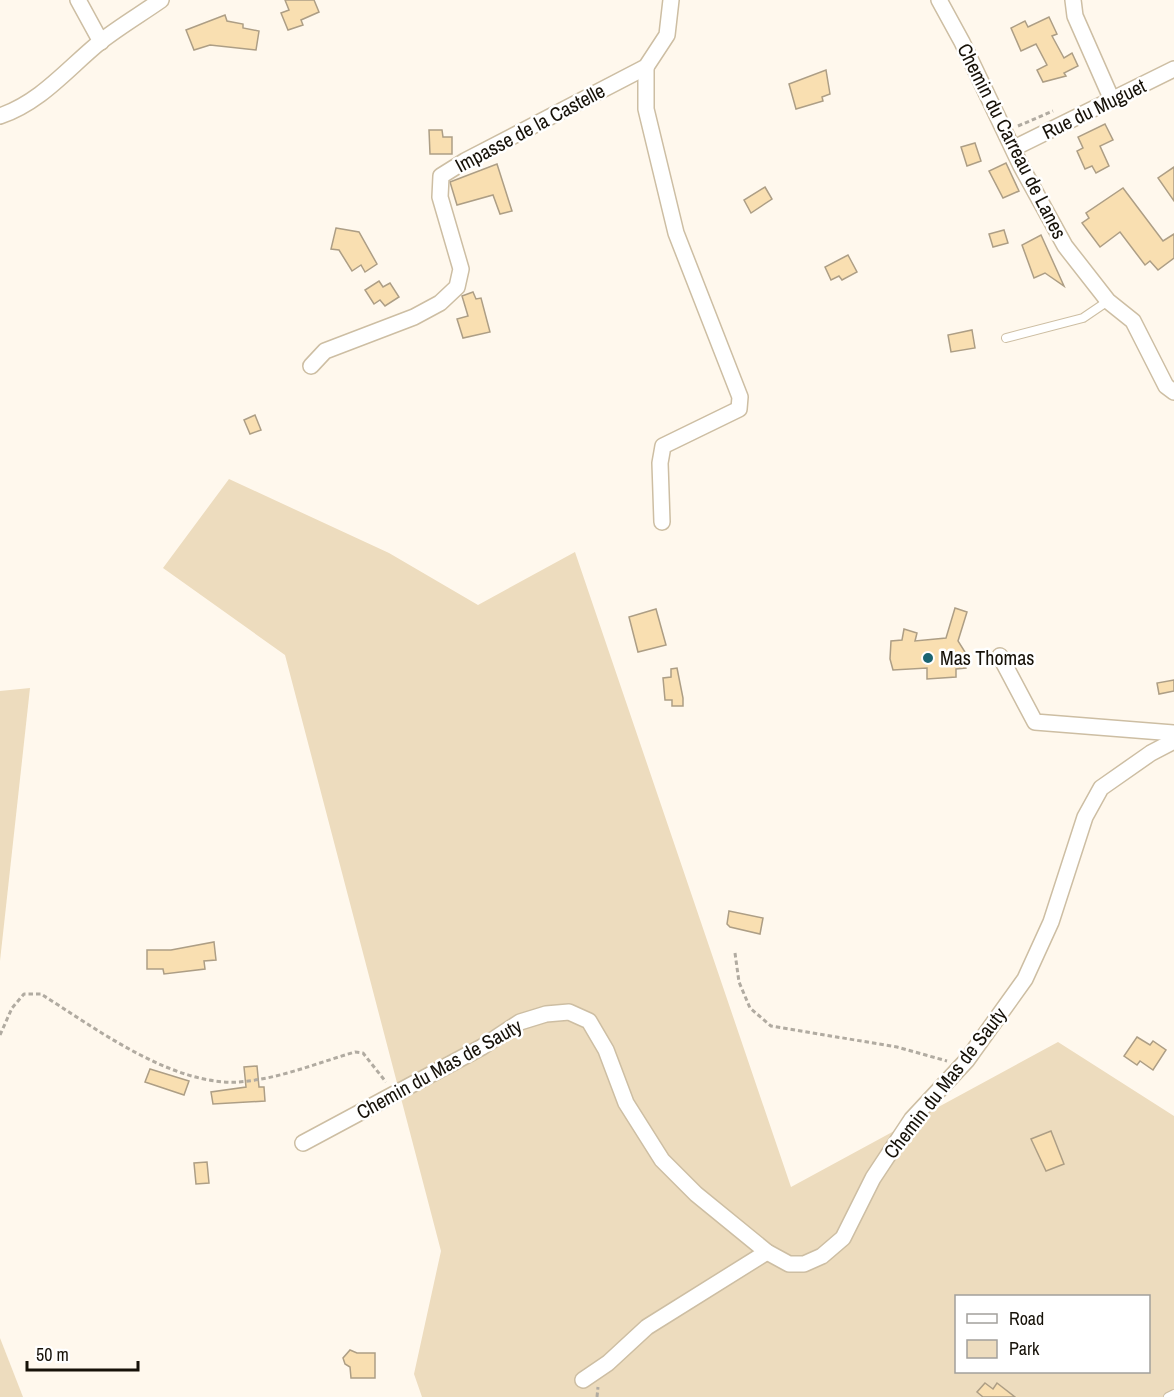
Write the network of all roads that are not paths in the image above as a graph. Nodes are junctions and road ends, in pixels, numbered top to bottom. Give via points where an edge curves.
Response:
1 (78, 0) edge
2 (161, 0) edge
3 (670, 0) edge
4 (939, 0) edge
5 (1072, 0) edge
6 (101, 42) junction
7 (646, 67) junction
8 (1174, 69) edge
9 (1112, 100) junction
10 (0, 116) edge
11 (1014, 148) junction
12 (1108, 301) junction
13 (1006, 338) dead end
14 (311, 366) dead end
15 (1174, 392) edge
16 (662, 522) dead end
17 (1000, 656) dead end
18 (1174, 733) edge
19 (1174, 741) edge
20 (303, 1143) dead end
21 (767, 1252) junction
22 (583, 1380) dead end
23 (1174, 1394) edge
24 (1168, 1397) edge

1 - 6 street
2 - 6 street
3 - 7 street, Impasse de la Castelle via 667,35
4 - 11 street, Chemin du Carreau de Lanes
5 - 9 street via 1075,16
6 - 10 street via 45,92 21,109
7 - 14 street, Impasse de la Castelle via 441,176 440,196 461,269 457,287 440,303 414,317 325,351
7 - 16 street via 646,109 676,234 740,397 739,410 663,446
8 - 9 street, Rue du Muguet
9 - 11 street, Rue du Muguet
11 - 12 street, Chemin du Carreau de Lanes via 1065,246
12 - 13 lane via 1083,318
12 - 15 street, Chemin du Carreau de Lanes via 1133,321 1166,386
17 - 18 street via 1035,722
19 - 21 street, Chemin du Mas de Sauty via 1101,788 1085,817 1050,922 1025,979 958,1069 912,1119 873,1178 836,1247 804,1264 789,1264
20 - 21 street, Chemin du Mas de Sauty via 482,1047 520,1022 569,1012 589,1021 606,1050 626,1103 662,1160 696,1194
21 - 22 street via 647,1327
23 - 24 lane

